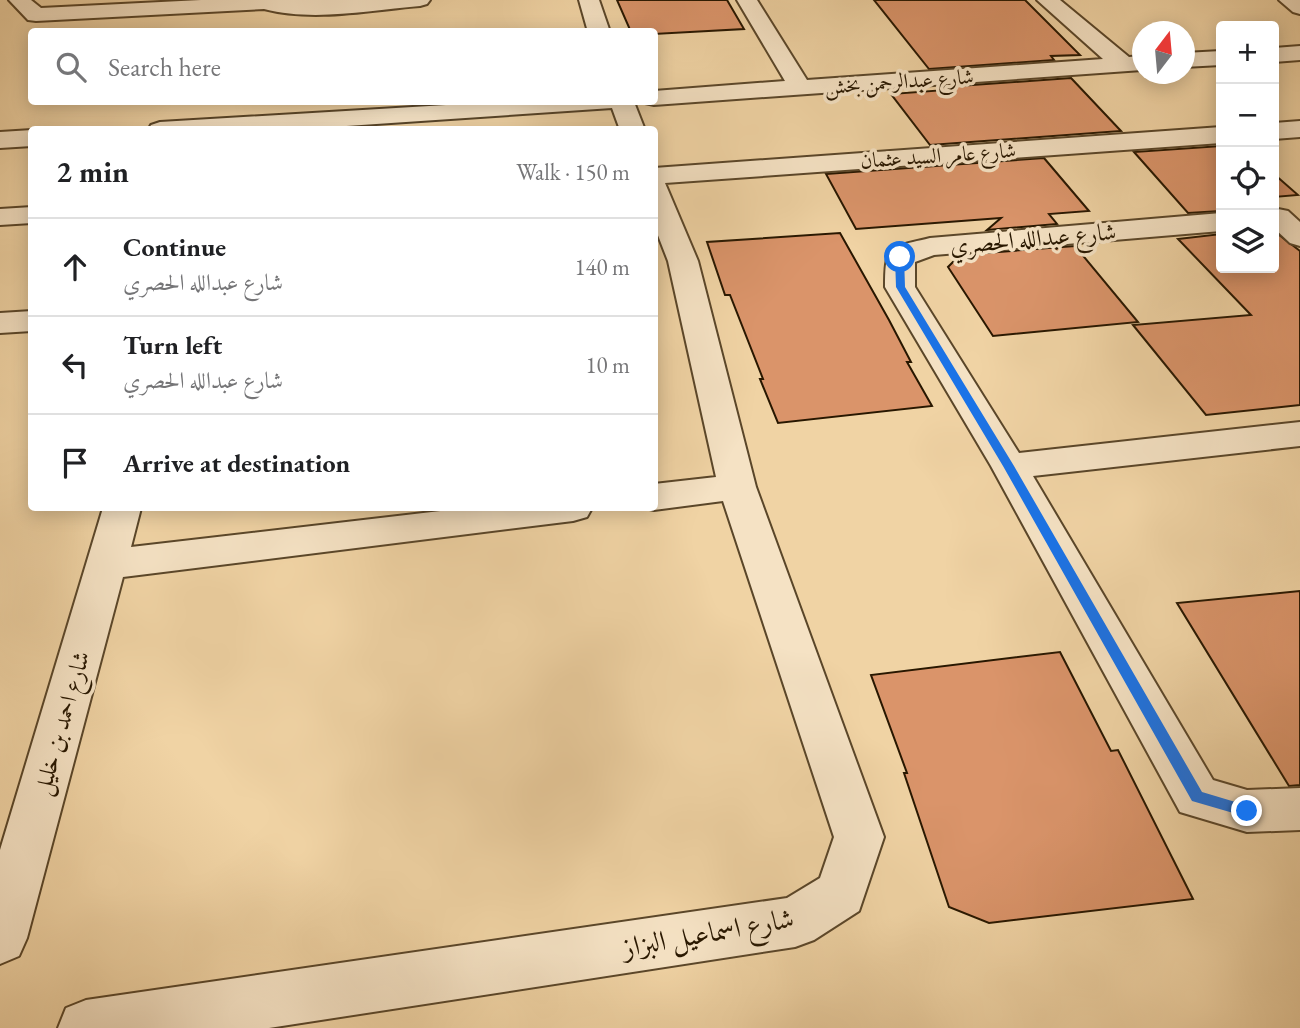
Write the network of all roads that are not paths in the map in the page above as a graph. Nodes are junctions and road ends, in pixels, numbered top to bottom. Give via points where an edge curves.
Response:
1 (5, 0) edge
2 (19, 0) edge
3 (420, 0) edge
4 (589, 0) edge
5 (747, 0) edge
6 (1046, 0) edge
7 (1289, 0) edge
8 (261, 1) edge
9 (0, 7) edge
10 (1300, 8) edge
11 (598, 28) edge
12 (1300, 54) edge
13 (1279, 55) edge
14 (1216, 58) edge
15 (1195, 59) edge
16 (1132, 62) edge
17 (1132, 63) edge
18 (801, 89) junction
19 (658, 98) edge
20 (557, 105) edge
21 (623, 105) edge
22 (224, 126) edge
23 (631, 126) edge
24 (1300, 129) edge
25 (1279, 131) edge
26 (1216, 135) edge
27 (28, 138) edge
28 (0, 140) edge
29 (658, 176) edge
30 (658, 207) edge
31 (28, 215) edge
32 (0, 217) edge
33 (1284, 217) edge
34 (1216, 222) edge
35 (1300, 237) edge
36 (669, 263) edge
37 (28, 321) edge
38 (0, 323) edge
39 (1300, 435) edge
40 (1009, 466) junction
41 (737, 487) junction
42 (658, 497) edge
43 (121, 511) edge
44 (548, 511) edge
45 (105, 565) junction
46 (1300, 809) edge
47 (0, 937) edge
48 (86, 1028) edge

1 - 9 street
2 - 8 street via 36,15
3 - 8 street via 295,8
4 - 11 street
5 - 18 street
6 - 16 street
7 - 10 street
12 - 13 street
14 - 15 street
17 - 18 street, شارع عبدالرحمن بخش
18 - 19 street, شارع عبدالرحمن بخش
20 - 22 street
21 - 23 street
24 - 25 street
26 - 29 street, شارع عامر السيد عثمان
27 - 28 street
30 - 36 street, شارع اسماعيل البزاز
31 - 32 street
33 - 35 street
34 - 40 street, شارع عبدالله الحصري via 930,247 900,257 900,287
36 - 41 street, شارع اسماعيل البزاز
37 - 38 street
39 - 40 street
40 - 46 street, شارع عبدالله الحصري via 1197,797 1247,811
41 - 42 street
41 - 48 street, شارع اسماعيل البزاز via 859,837 841,894 795,922
43 - 45 street, شارع احمد بن خليل
44 - 45 street
45 - 47 street, شارع احمد بن خليل

